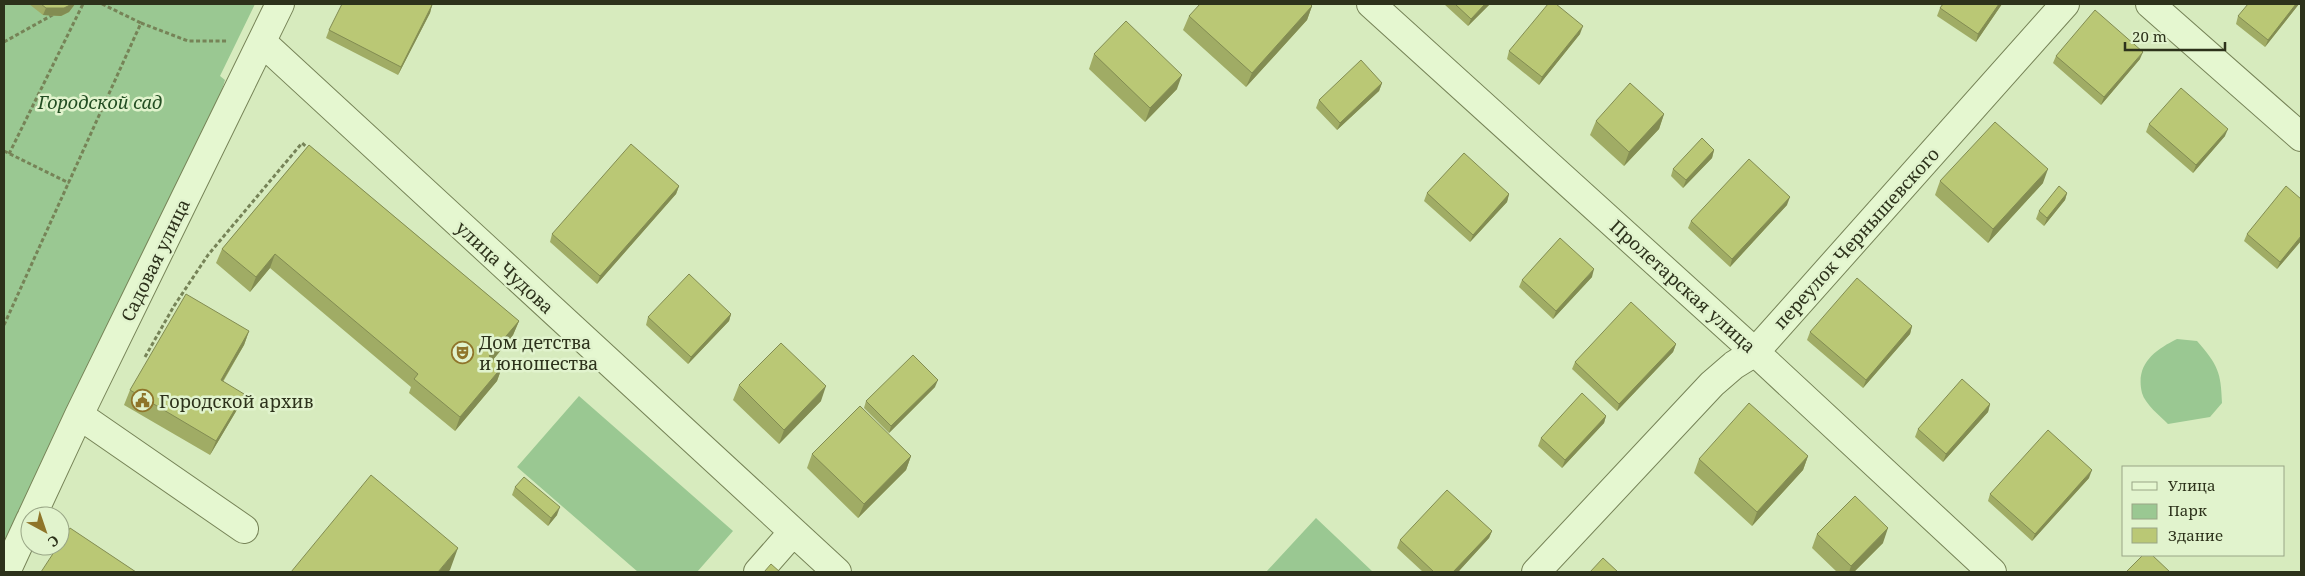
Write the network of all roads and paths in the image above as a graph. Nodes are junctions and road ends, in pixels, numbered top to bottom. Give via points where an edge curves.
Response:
1 (83, 4) edge
2 (102, 4) edge
3 (280, 4) edge
4 (1370, 4) edge
5 (2065, 4) edge
6 (2150, 4) edge
7 (64, 8) edge
8 (141, 23) junction
9 (4, 42) edge
10 (262, 42) junction
11 (2301, 137) edge
12 (4, 151) edge
13 (9, 154) junction
14 (317, 155) edge
15 (69, 183) junction
16 (4, 325) edge
17 (1755, 352) junction
18 (140, 365) dead end
19 (79, 415) junction
20 (37, 506) edge
21 (244, 528) dead end
22 (793, 532) junction
23 (20, 542) edge
24 (6, 572) edge
25 (758, 572) edge
26 (837, 572) edge
27 (1536, 572) edge
28 (1992, 572) edge

1 - 13 path
2 - 8 path
3 - 10 street, Садовая улица
4 - 17 street, Пролетарская улица
5 - 17 street, переулок Чернышевского
6 - 11 street
7 - 9 path
8 - 10 path via 188,41
8 - 15 path
10 - 19 street, Садовая улица
10 - 22 street, улица Чудова
12 - 13 path
13 - 15 path
14 - 18 path via 302,143 208,255
15 - 16 path
17 - 27 street, переулок Чернышевского via 1734,364 1712,384
17 - 28 street, Пролетарская улица
19 - 20 street, Садовая улица
19 - 21 street
22 - 25 street
22 - 26 street, улица Чудова
23 - 24 street

